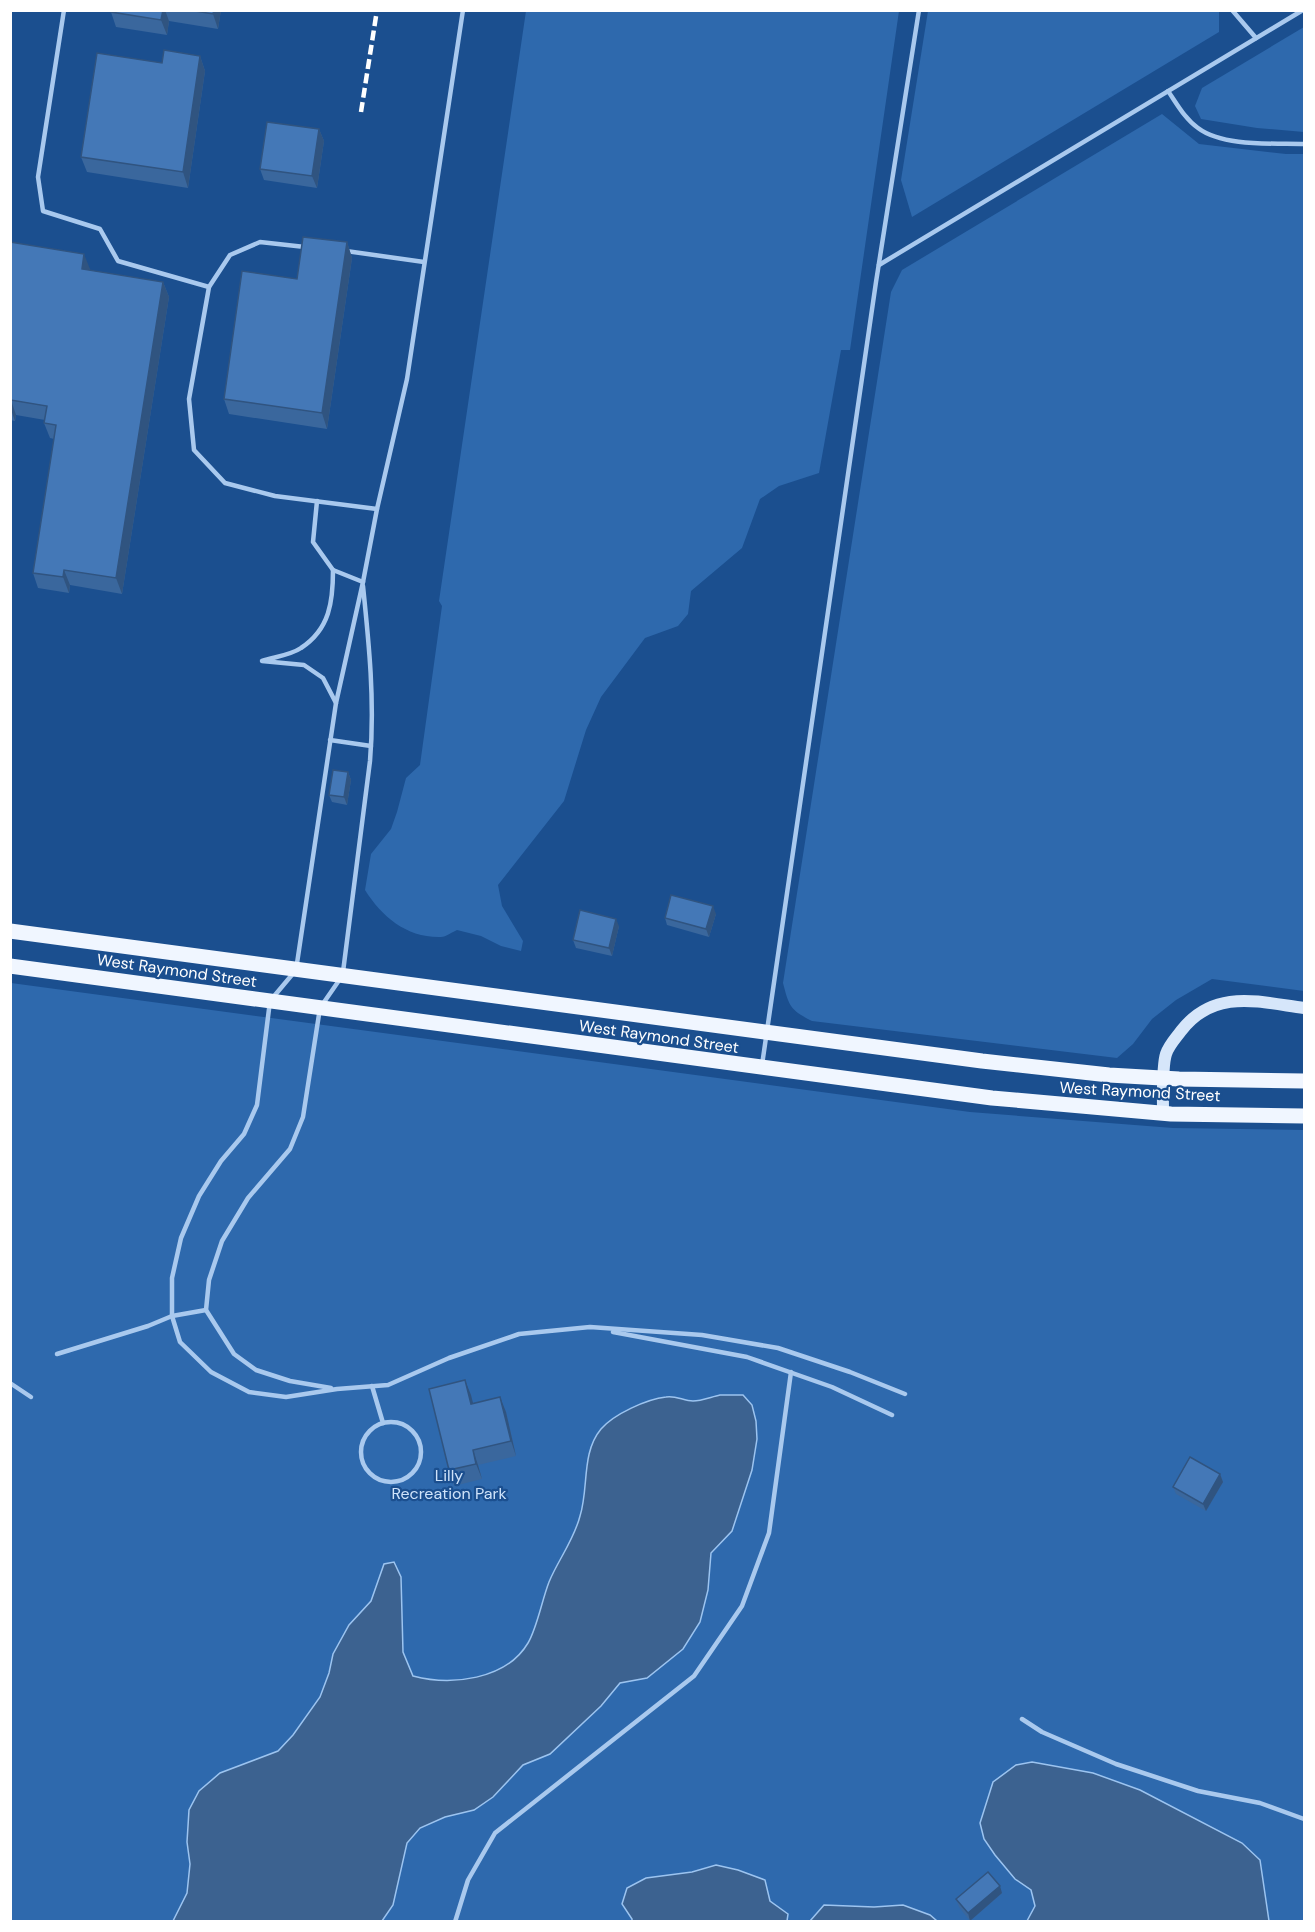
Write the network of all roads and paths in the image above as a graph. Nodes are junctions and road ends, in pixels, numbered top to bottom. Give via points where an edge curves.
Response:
1 (64, 10) edge
2 (462, 10) edge
3 (919, 10) edge
4 (1232, 10) edge
5 (1304, 10) edge
6 (1256, 38) junction
7 (1168, 91) junction
8 (1305, 144) edge
9 (317, 248) edge
10 (339, 250) edge
11 (424, 262) junction
12 (879, 265) junction
13 (209, 287) junction
14 (317, 501) junction
15 (376, 509) junction
16 (333, 570) junction
17 (363, 582) junction
18 (336, 703) junction
19 (330, 741) junction
20 (371, 746) junction
21 (10, 931) edge
22 (10, 966) edge
23 (296, 970) junction
24 (342, 976) junction
25 (270, 1000) junction
26 (320, 1008) junction
27 (1305, 1008) edge
28 (767, 1032) junction
29 (761, 1068) junction
30 (1164, 1078) junction
31 (1305, 1081) edge
32 (1162, 1113) junction
33 (1305, 1116) edge
34 (206, 1310) junction
35 (172, 1316) junction
36 (590, 1328) junction
37 (57, 1354) dead end
38 (791, 1372) junction
39 (10, 1383) edge
40 (372, 1386) junction
41 (337, 1389) junction
42 (905, 1394) dead end
43 (31, 1397) dead end
44 (892, 1415) dead end
45 (383, 1423) junction
46 (1022, 1719) dead end
47 (1305, 1819) edge
48 (455, 1922) edge

1 - 13 lane via 39,177 43,211 100,229 117,261
2 - 11 lane
3 - 12 lane
4 - 6 lane
5 - 6 lane
6 - 7 lane
7 - 8 lane via 1199,129 1226,140
7 - 12 lane
9 - 13 lane via 260,242 230,255
10 - 11 lane
11 - 15 lane via 407,379
12 - 28 lane
13 - 14 lane via 189,399 194,450 225,483 275,496
14 - 15 lane
14 - 16 lane via 313,542
15 - 17 lane
16 - 17 lane
16 - 18 lane via 333,598 322,629 301,649 262,661 304,665 323,678
17 - 18 lane
17 - 20 lane via 370,658
18 - 19 lane
19 - 20 lane
19 - 23 lane
20 - 24 lane
21 - 23 main road, West Raymond Street
22 - 25 main road, West Raymond Street
23 - 24 main road, West Raymond Street
23 - 25 lane
24 - 26 lane
24 - 28 main road, West Raymond Street
25 - 26 main road, West Raymond Street
25 - 35 lane via 257,1105 244,1134 199,1196 181,1238 172,1278
26 - 29 main road, West Raymond Street
26 - 34 lane via 303,1117 290,1149 248,1198 222,1241 209,1280
27 - 30 street via 1248,1000 1216,1004 1194,1017 1173,1041 1166,1055
28 - 29 lane
28 - 30 main road, West Raymond Street via 1026,1066
29 - 32 main road, West Raymond Street via 1004,1100
30 - 31 main road, West Raymond Street
30 - 32 street
32 - 33 main road, West Raymond Street
34 - 35 lane
34 - 41 lane via 234,1354 256,1370
35 - 37 lane
35 - 41 lane via 180,1342 211,1372 249,1392 286,1397
36 - 38 lane via 747,1357
36 - 40 lane via 519,1334 449,1358 388,1385
36 - 42 lane via 702,1335 778,1348
38 - 44 lane
38 - 48 lane via 769,1533 742,1606 694,1676 495,1833 468,1880
39 - 43 lane
40 - 41 lane
40 - 45 lane
45 - 45 lane via 366,1435 361,1456 370,1474 393,1482 412,1473 421,1448 411,1430 402,1424
46 - 47 lane via 1042,1732 1116,1764 1198,1791 1260,1803

